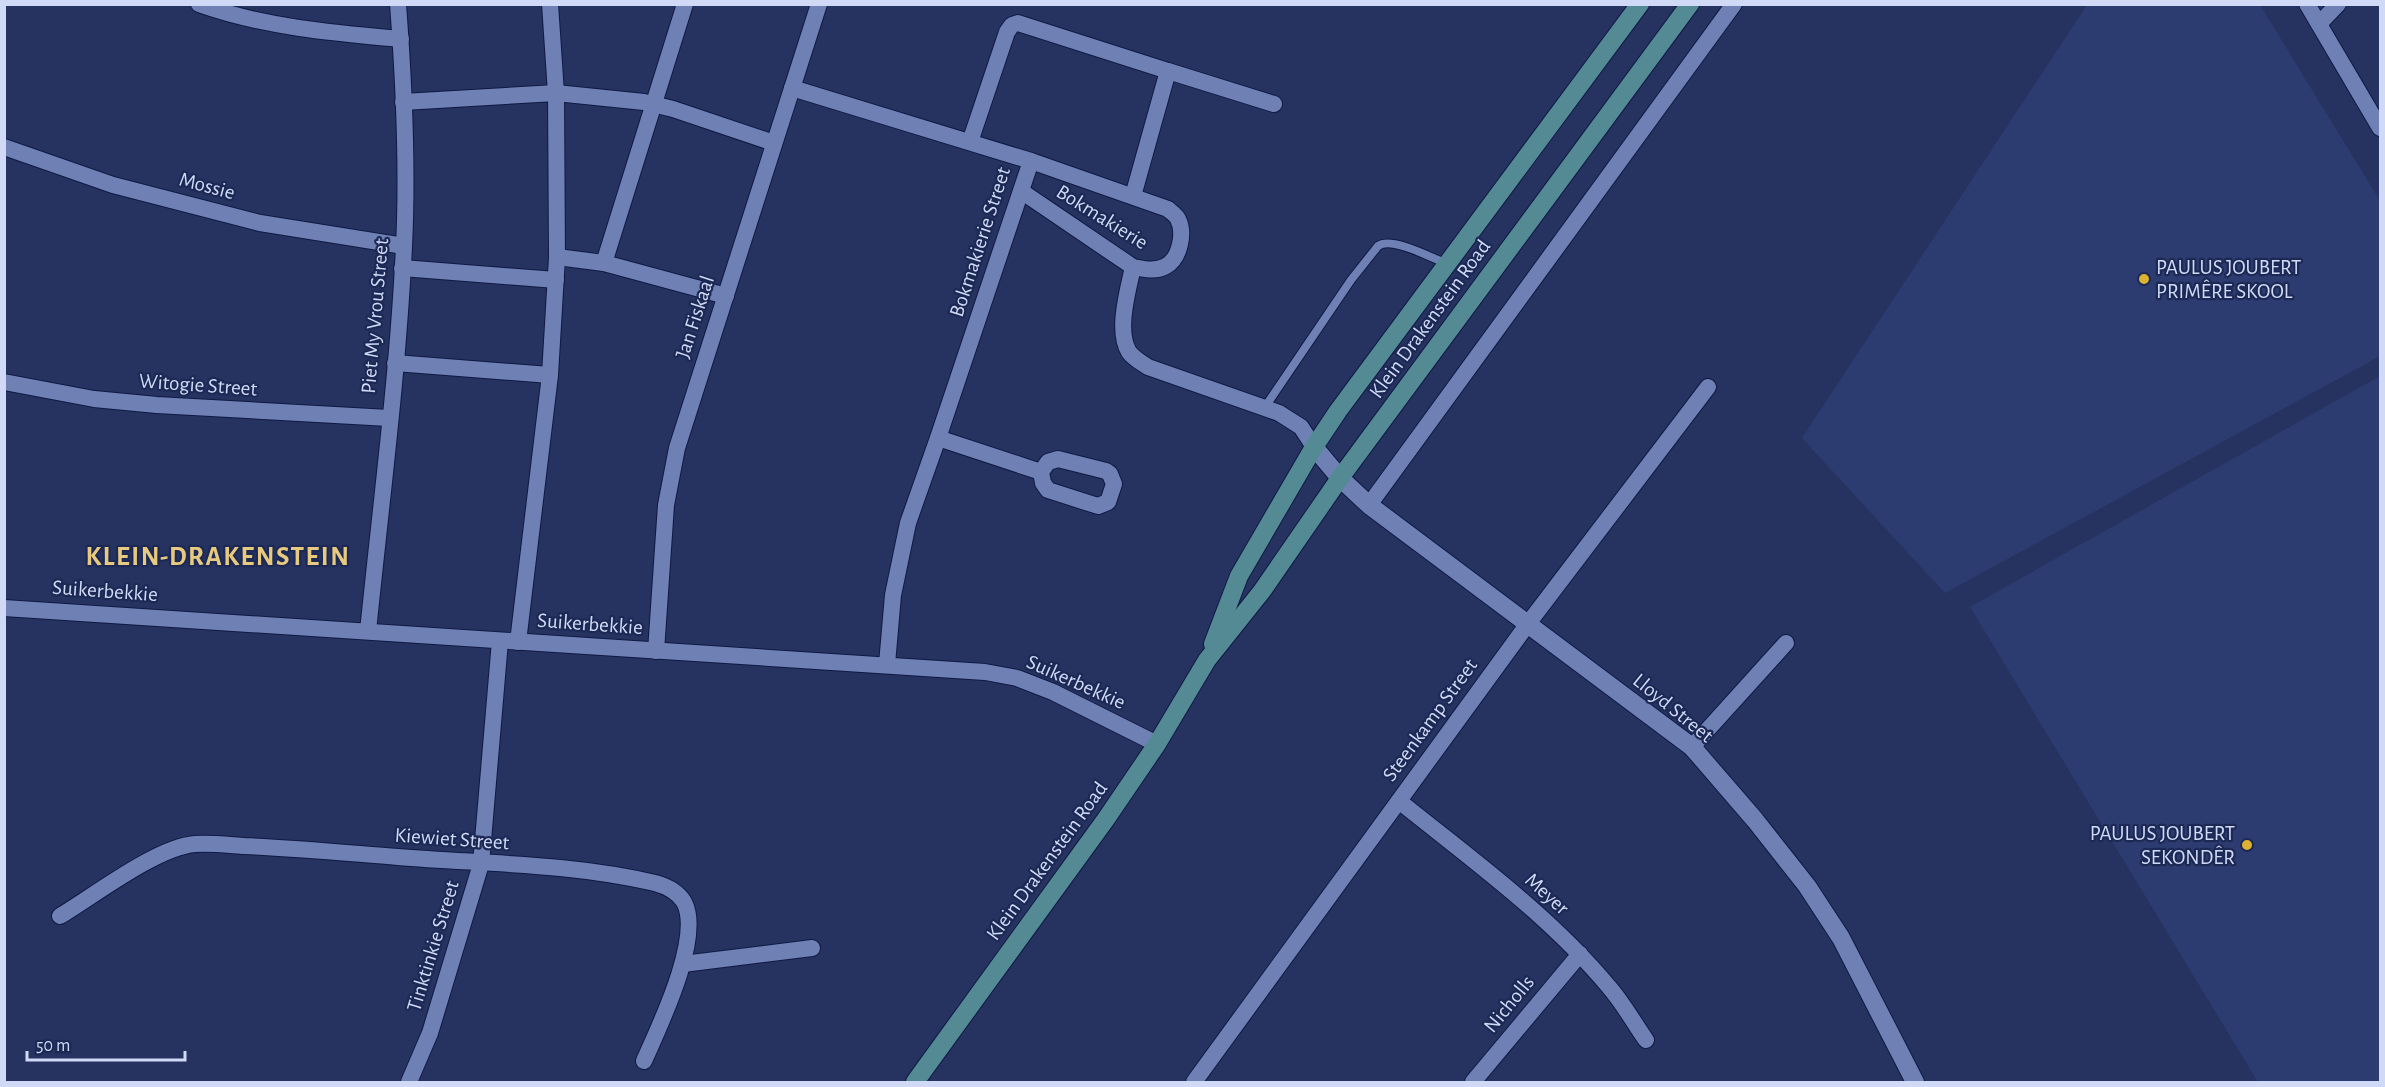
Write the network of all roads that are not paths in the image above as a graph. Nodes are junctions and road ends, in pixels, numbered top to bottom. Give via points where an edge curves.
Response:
1 (199, 4) edge
2 (399, 4) edge
3 (550, 4) edge
4 (685, 4) edge
5 (819, 4) edge
6 (1640, 4) edge
7 (1690, 4) edge
8 (1734, 4) edge
9 (2307, 4) edge
10 (2338, 4) edge
11 (2319, 24) junction
12 (401, 39) junction
13 (1168, 71) junction
14 (792, 88) junction
15 (556, 93) junction
16 (403, 102) junction
17 (1274, 104) dead end
18 (655, 105) junction
19 (2380, 128) edge
20 (970, 142) junction
21 (774, 143) junction
22 (4, 147) edge
23 (1031, 161) junction
24 (1021, 192) junction
25 (1133, 196) junction
26 (404, 246) junction
27 (557, 256) junction
28 (604, 263) junction
29 (1448, 264) junction
30 (1133, 267) junction
31 (402, 268) junction
32 (556, 280) junction
33 (726, 296) junction
34 (395, 363) junction
35 (550, 375) junction
36 (4, 382) edge
37 (1708, 387) dead end
38 (1265, 407) junction
39 (389, 418) junction
40 (938, 438) junction
41 (1314, 447) junction
42 (1041, 472) dead end
43 (1340, 478) junction
44 (1369, 505) junction
45 (4, 608) edge
46 (1527, 625) junction
47 (368, 631) junction
48 (500, 641) junction
49 (518, 642) junction
50 (1786, 643) dead end
51 (656, 651) junction
52 (1207, 660) junction
53 (887, 664) junction
54 (1157, 744) junction
55 (1692, 747) junction
56 (1399, 801) junction
57 (481, 864) junction
58 (60, 916) dead end
59 (812, 948) dead end
60 (1580, 954) junction
61 (683, 964) junction
62 (1646, 1040) dead end
63 (644, 1061) dead end
64 (409, 1083) edge
65 (915, 1083) edge
66 (1194, 1083) edge
67 (1473, 1083) edge
68 (1915, 1083) edge

1 - 12 street via 277,24
2 - 12 street, Piet My Vrou Street
3 - 15 street
4 - 18 street
5 - 14 street, Jan Fiskaal
6 - 29 main road, Klein Drakenstein Road
7 - 43 main road, Klein Drakenstein Road
8 - 44 street
9 - 11 street
10 - 11 street
11 - 19 street
12 - 16 street, Piet My Vrou Street
13 - 17 street
13 - 20 street via 1018,23 1012,25
13 - 25 street
14 - 20 street, Bokmakierie Street
14 - 21 street, Jan Fiskaal
15 - 16 street
15 - 18 street
15 - 27 street
16 - 26 street, Piet My Vrou Street
18 - 21 street
18 - 28 street
20 - 23 street, Bokmakierie Street
21 - 33 street, Jan Fiskaal
22 - 26 street, Mossie via 113,185 260,224
23 - 24 street, Bokmakierie Street
23 - 25 street, Bokmakierie
24 - 30 street, Bokmakierie
24 - 40 street, Bokmakierie Street
25 - 30 street, Bokmakierie via 1168,208 1178,217 1181,231 1180,245 1166,266 1147,270
26 - 31 street, Piet My Vrou Street
27 - 28 street
27 - 32 street
28 - 33 street
29 - 38 lane via 1392,243 1378,246
29 - 41 main road, Klein Drakenstein Road
30 - 38 street via 1124,312 1124,336 1135,358 1148,367
31 - 32 street
31 - 34 street, Piet My Vrou Street
32 - 35 street
33 - 51 street, Jan Fiskaal via 671,476
34 - 35 street
34 - 39 street, Piet My Vrou Street
35 - 49 street
36 - 39 street, Witogie Street via 94,399 157,405
37 - 46 street, Steenkamp Street
38 - 41 street via 1301,427
39 - 47 street, Piet My Vrou Street
40 - 42 street
40 - 53 street, Bokmakierie Street via 900,553
41 - 43 street, Lloyd Street
41 - 52 main road, Klein Drakenstein Road via 1239,576
43 - 44 street, Lloyd Street
43 - 52 main road, Klein Drakenstein Road via 1262,591
44 - 46 street, Lloyd Street
45 - 47 street, Suikerbekkie
46 - 55 street, Lloyd Street
46 - 56 street, Steenkamp Street
47 - 48 street, Suikerbekkie
48 - 49 street, Suikerbekkie
48 - 57 street, Tinktinkie Street
49 - 51 street, Suikerbekkie
50 - 55 street
51 - 53 street, Suikerbekkie
52 - 54 main road, Klein Drakenstein Road
53 - 54 street, Suikerbekkie via 1017,678
54 - 65 main road, Klein Drakenstein Road
55 - 68 street, Lloyd Street via 1807,886 1841,938
56 - 60 street, Meyer via 1517,896
56 - 66 street, Steenkamp Street
57 - 58 street, Kiewiet Street via 195,844 164,852
57 - 61 street, Kiewiet Street via 577,869 657,883 674,891 688,912
57 - 64 street, Tinktinkie Street via 430,1033
59 - 61 street
60 - 62 street, Meyer via 1611,989
60 - 67 street, Nicholls
61 - 63 street, Kiewiet Street

